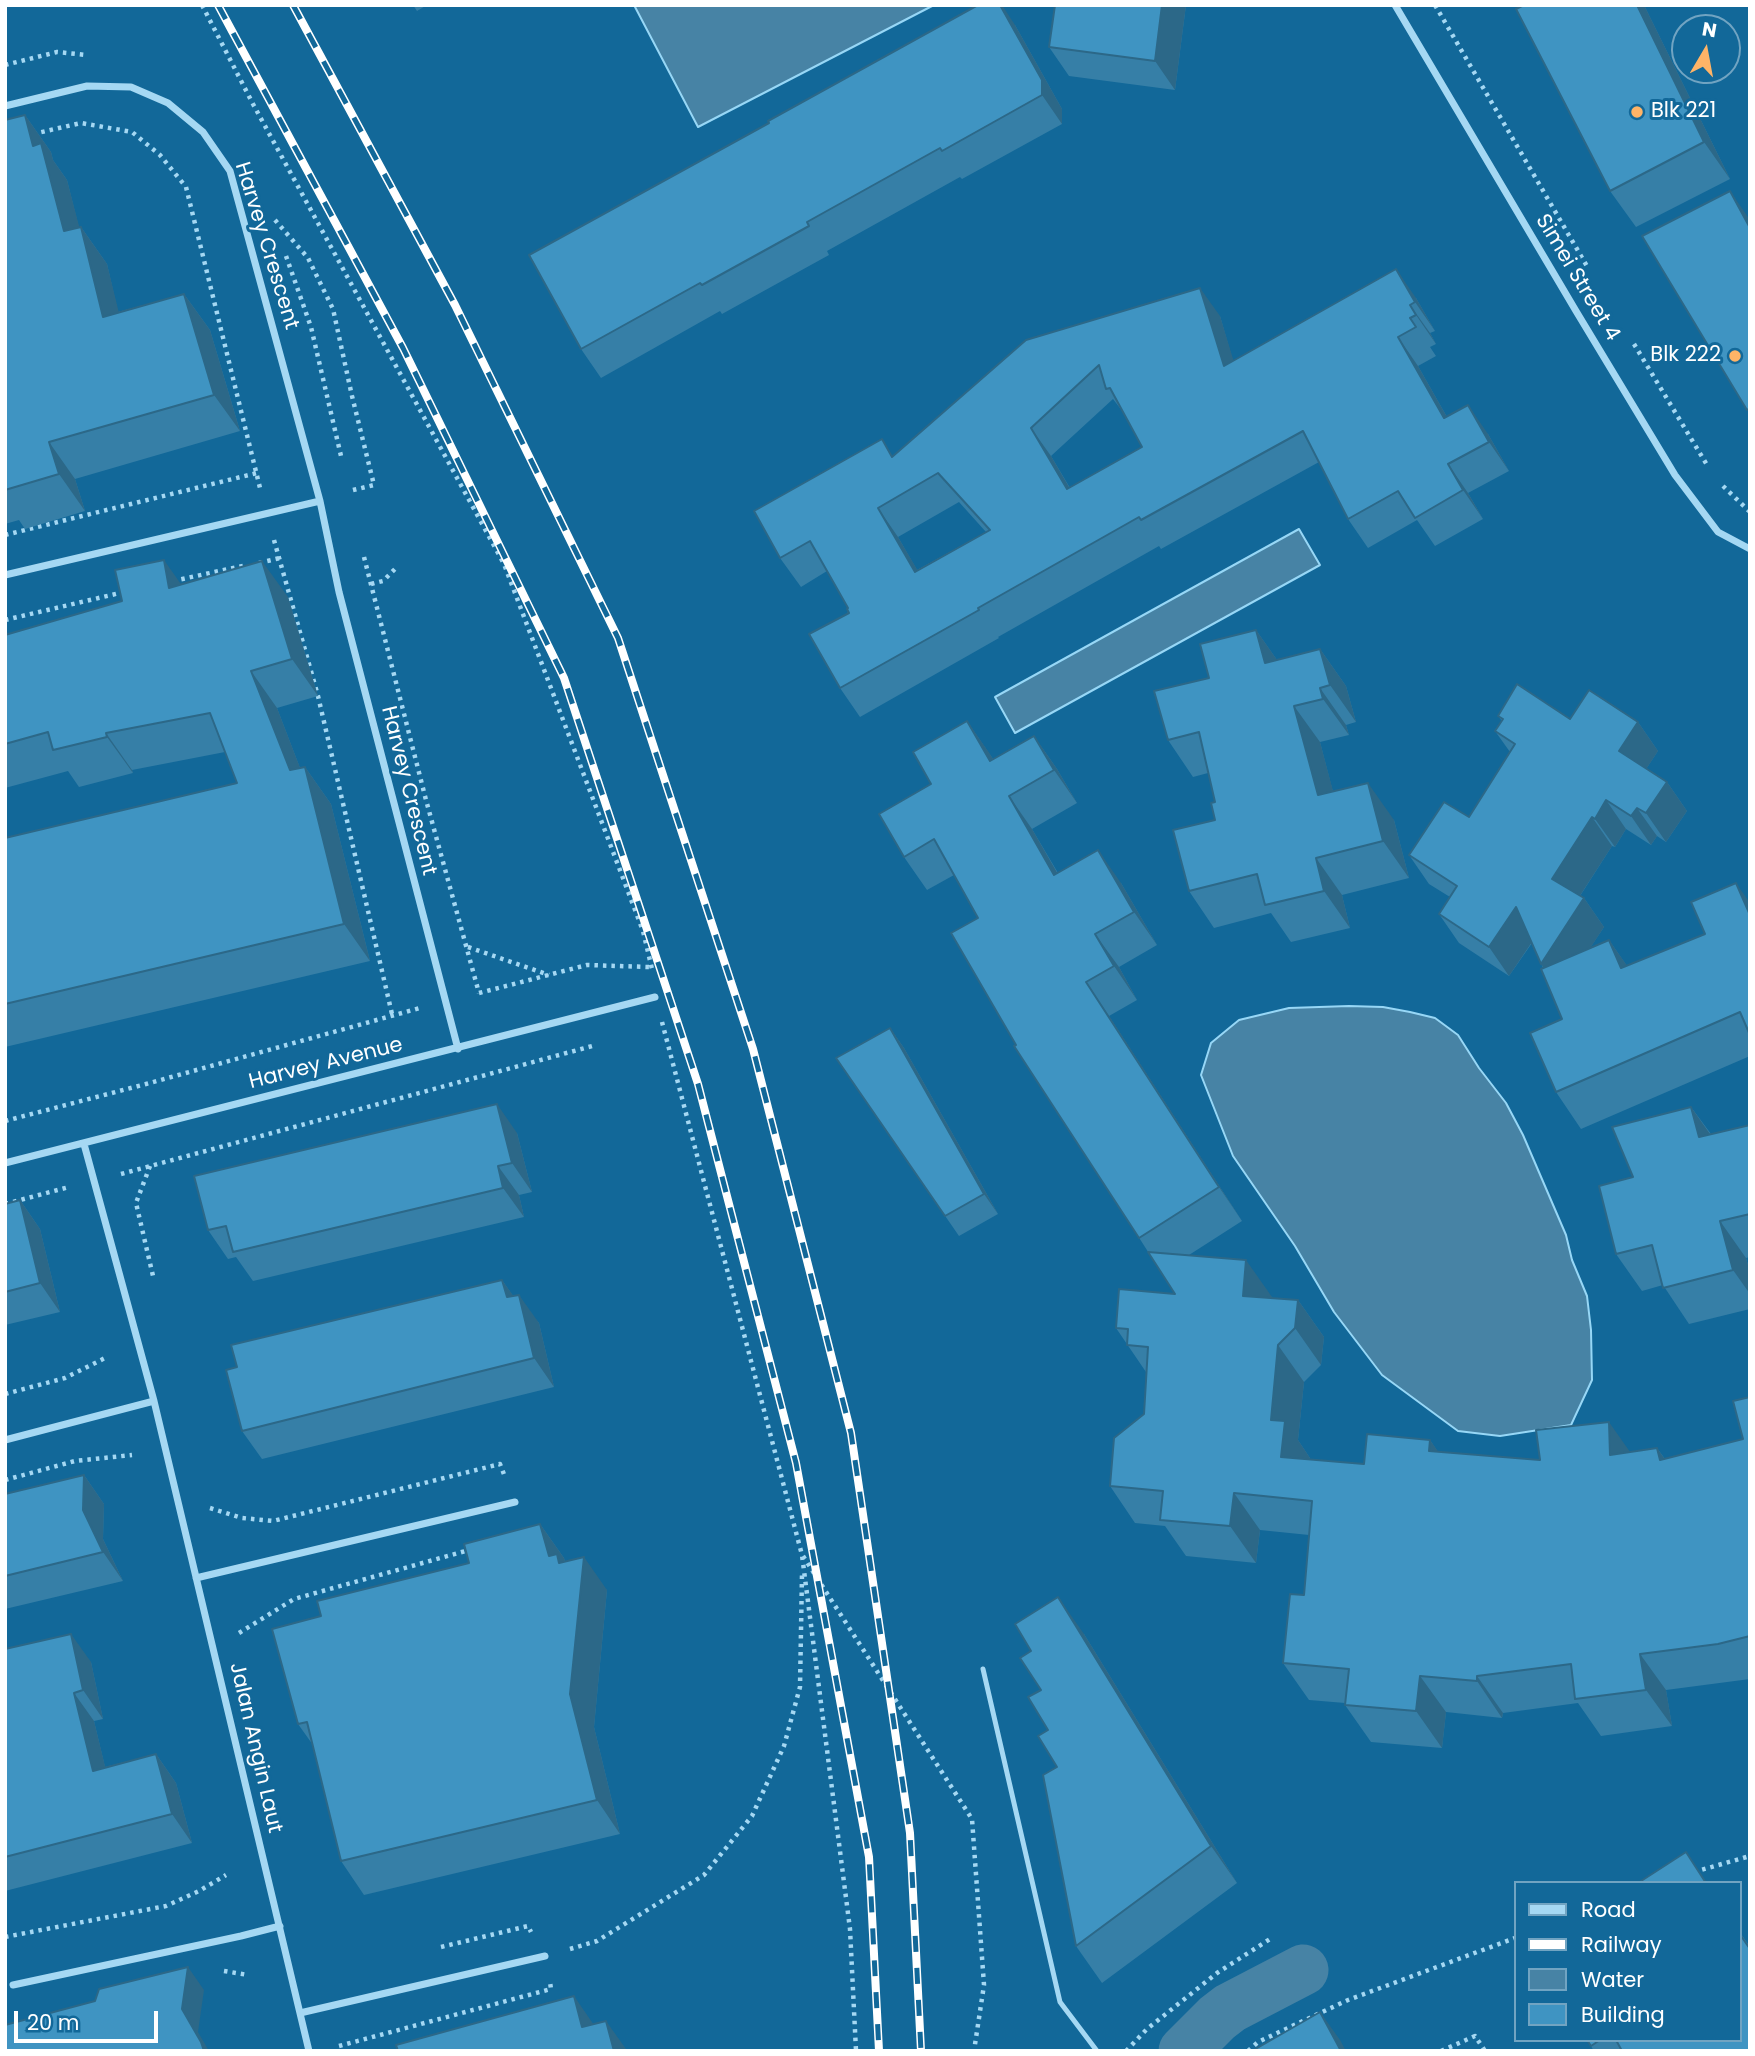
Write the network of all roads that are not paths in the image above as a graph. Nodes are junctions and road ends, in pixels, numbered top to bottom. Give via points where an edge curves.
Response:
1 (1395, 5) edge
2 (5, 106) edge
3 (320, 501) junction
4 (1750, 549) edge
5 (5, 575) edge
6 (655, 997) dead end
7 (458, 1049) junction
8 (84, 1144) junction
9 (5, 1163) edge
10 (154, 1401) junction
11 (5, 1440) edge
12 (515, 1502) road end
13 (196, 1578) junction
14 (983, 1669) dead end
15 (279, 1926) junction
16 (544, 1956) road end
17 (13, 1985) dead end
18 (300, 2013) junction
19 (309, 2051) edge
20 (1097, 2051) edge

1 - 4 street, Simei Street 4 via 1675,475 1718,532
2 - 3 street, Harvey Crescent via 87,86 131,87 168,103 204,132 230,171
3 - 5 street
3 - 7 street, Harvey Crescent via 339,592
6 - 7 street, Harvey Avenue
7 - 8 street, Harvey Avenue
8 - 9 street, Harvey Avenue
8 - 10 street, Jalan Angin Laut
10 - 11 street
10 - 13 street, Jalan Angin Laut
12 - 13 street
13 - 15 street, Jalan Angin Laut
14 - 20 lane via 1060,2002
15 - 17 street
15 - 18 street, Jalan Angin Laut
16 - 18 street
18 - 19 street, Jalan Angin Laut

